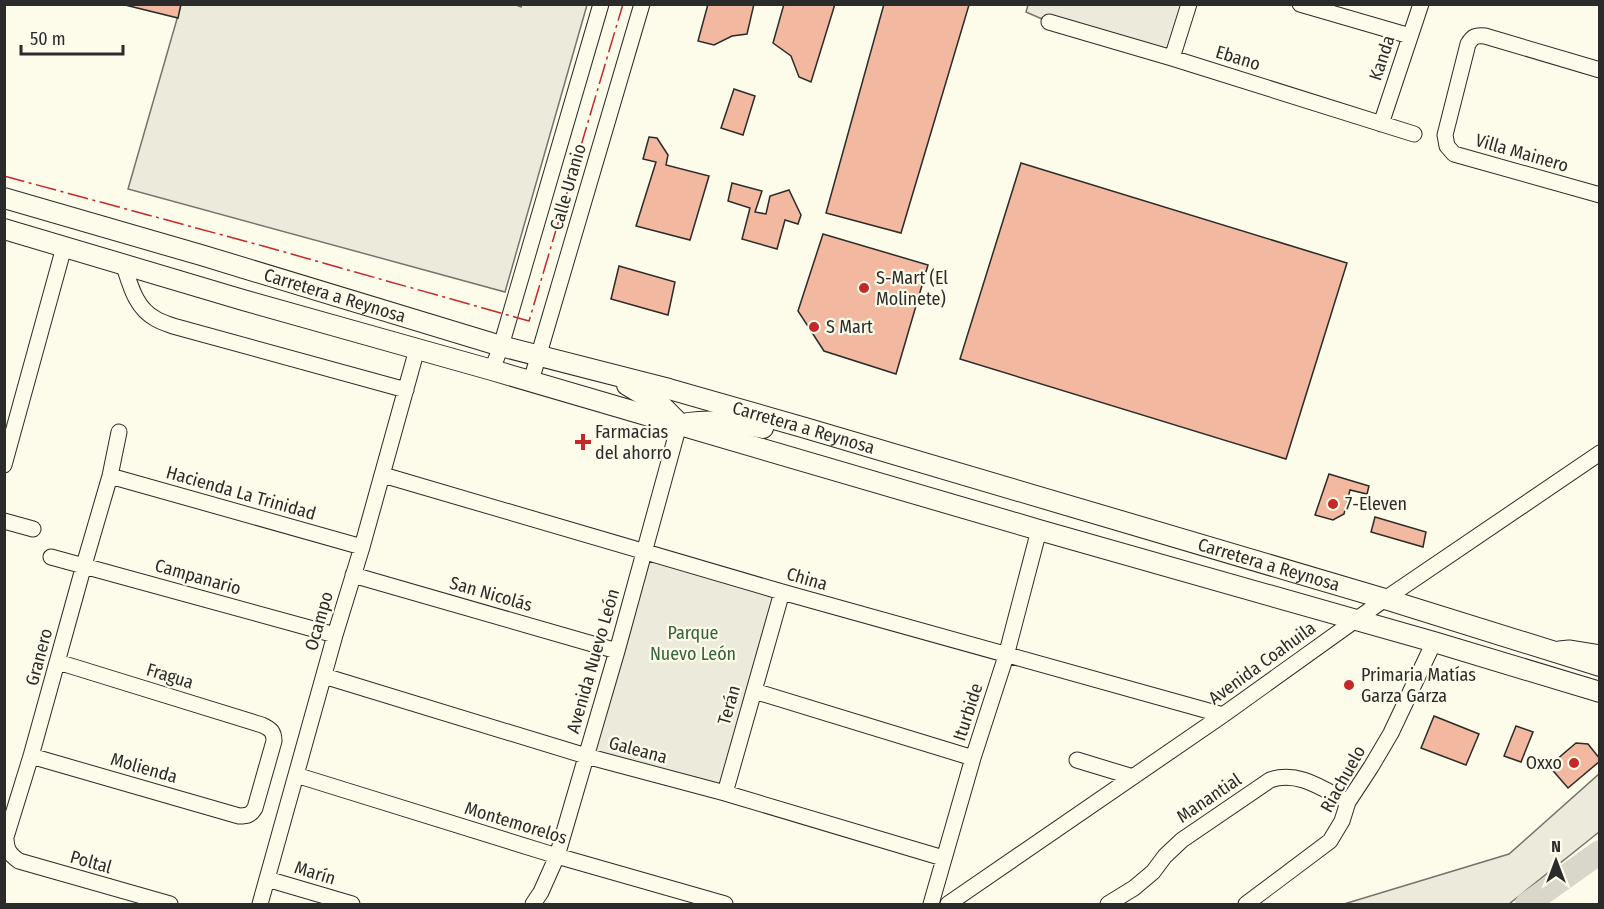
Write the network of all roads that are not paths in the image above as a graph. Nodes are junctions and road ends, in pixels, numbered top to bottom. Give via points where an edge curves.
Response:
1 (601, 4) edge
2 (642, 4) edge
3 (1189, 4) edge
4 (1300, 4) edge
5 (1421, 4) edge
6 (1049, 22) dead end
7 (1410, 36) junction
8 (1172, 58) junction
9 (1599, 70) edge
10 (1382, 124) junction
11 (1414, 134) dead end
12 (1599, 195) edge
13 (4, 198) edge
14 (4, 229) edge
15 (64, 247) junction
16 (123, 263) junction
17 (325, 293) junction
18 (243, 300) junction
19 (501, 346) junction
20 (417, 349) junction
21 (538, 355) junction
22 (492, 370) junction
23 (606, 374) junction
24 (531, 381) junction
25 (406, 390) junction
26 (679, 424) junction
27 (802, 427) junction
28 (119, 432) dead end
29 (1599, 453) edge
30 (4, 465) edge
31 (383, 475) junction
32 (110, 476) junction
33 (4, 521) edge
34 (33, 529) dead end
35 (1039, 530) junction
36 (362, 547) junction
37 (644, 551) junction
38 (51, 557) dead end
39 (84, 565) junction
40 (354, 575) junction
41 (782, 592) junction
42 (1384, 598) junction
43 (1355, 619) junction
44 (335, 635) junction
45 (1434, 642) junction
46 (617, 651) junction
47 (1006, 656) junction
48 (1594, 660) edge
49 (58, 662) junction
50 (324, 676) junction
51 (753, 691) junction
52 (1599, 692) edge
53 (1223, 715) junction
54 (31, 756) junction
55 (586, 756) junction
56 (973, 758) junction
57 (1077, 760) dead end
58 (296, 775) junction
59 (1133, 777) junction
60 (725, 793) junction
61 (1348, 802) junction
62 (247, 816) joint
63 (6, 848) joint
64 (557, 856) junction
65 (943, 858) junction
66 (267, 879) junction
67 (133, 900) edge
68 (170, 904) edge
69 (260, 904) edge
70 (352, 904) edge
71 (533, 904) edge
72 (726, 904) edge
73 (931, 904) edge
74 (948, 904) edge
75 (1108, 904) edge
76 (1246, 904) edge

1 - 19 street, Calle Uranio
2 - 21 street, Calle Uranio
3 - 8 street
4 - 7 street
5 - 7 street, Kanda
6 - 8 street, Ebano
7 - 10 street, Kanda
8 - 10 street, Ebano
9 - 12 street, Villa Mainero via 1485,36 1473,37 1445,135 1454,154
10 - 11 street, Ebano
13 - 17 main road, Carretera a Reynosa
14 - 15 main road, Carretera a Reynosa
15 - 16 main road, Carretera a Reynosa
15 - 30 street
16 - 18 main road, Carretera a Reynosa
16 - 25 street via 134,297 155,319
17 - 18 main road via 309,304 297,306
17 - 19 main road, Carretera a Reynosa
18 - 20 main road, Carretera a Reynosa
19 - 21 main road, Carretera a Reynosa
19 - 22 street, Calle Uranio
20 - 22 main road, Carretera a Reynosa
20 - 25 street, Ocampo
21 - 23 main road, Carretera a Reynosa
21 - 24 street, Calle Uranio
22 - 24 main road, Carretera a Reynosa
23 - 26 main road via 662,406
23 - 27 main road, Carretera a Reynosa
24 - 26 main road, Carretera a Reynosa
25 - 31 street, Ocampo
26 - 27 main road via 710,420 765,428
26 - 35 main road, Carretera a Reynosa
26 - 37 street, Avenida Nuevo León
27 - 42 main road, Carretera a Reynosa
28 - 32 street, Granero
29 - 42 street, Avenida Coahuila
31 - 36 street, Ocampo
31 - 37 street, China
32 - 36 street, Hacienda La Trinidad
32 - 39 street, Granero
33 - 34 street
35 - 43 main road, Carretera a Reynosa
35 - 47 street, Iturbide
36 - 40 street, Ocampo
37 - 41 street, China
37 - 46 street, Avenida Nuevo León
38 - 39 street, Campanario
39 - 44 street, Campanario
39 - 49 street, Granero
40 - 44 street, Ocampo
40 - 46 street, San Nicolás
41 - 47 street, China
41 - 51 street, Terán
42 - 43 street, Avenida Coahuila
42 - 48 main road, Carretera a Reynosa via 1547,650
43 - 45 main road, Carretera a Reynosa
43 - 53 street, Avenida Coahuila
44 - 50 street, Ocampo
45 - 52 main road, Carretera a Reynosa
45 - 61 street, Riachuelo via 1391,733
46 - 55 street, Avenida Nuevo León
47 - 53 street, China
47 - 56 street, Iturbide
49 - 54 street, Granero
49 - 62 street, Fragua via 271,729 274,741 255,807
50 - 55 street, Galeana
50 - 58 street, Ocampo
51 - 56 street
51 - 60 street, Terán
53 - 59 street, Avenida Coahuila
54 - 62 street, Molienda
54 - 63 street, Granero
55 - 60 street, Galeana
55 - 64 street, Avenida Nuevo León
56 - 65 street, Iturbide
57 - 59 street
58 - 64 street, Montemorelos
58 - 66 street, Ocampo
59 - 74 street, Avenida Coahuila
60 - 65 street, Galeana
61 - 75 street, Manantial via 1292,776 1270,780 1182,840 1153,872
61 - 76 street, Riachuelo via 1330,841
63 - 67 street, Poltal via 19,861
64 - 71 street, Avenida Nuevo León
64 - 72 street, Montemorelos
65 - 73 street, Iturbide
66 - 69 street, Ocampo
66 - 70 street, Marín
67 - 68 street, Poltal

